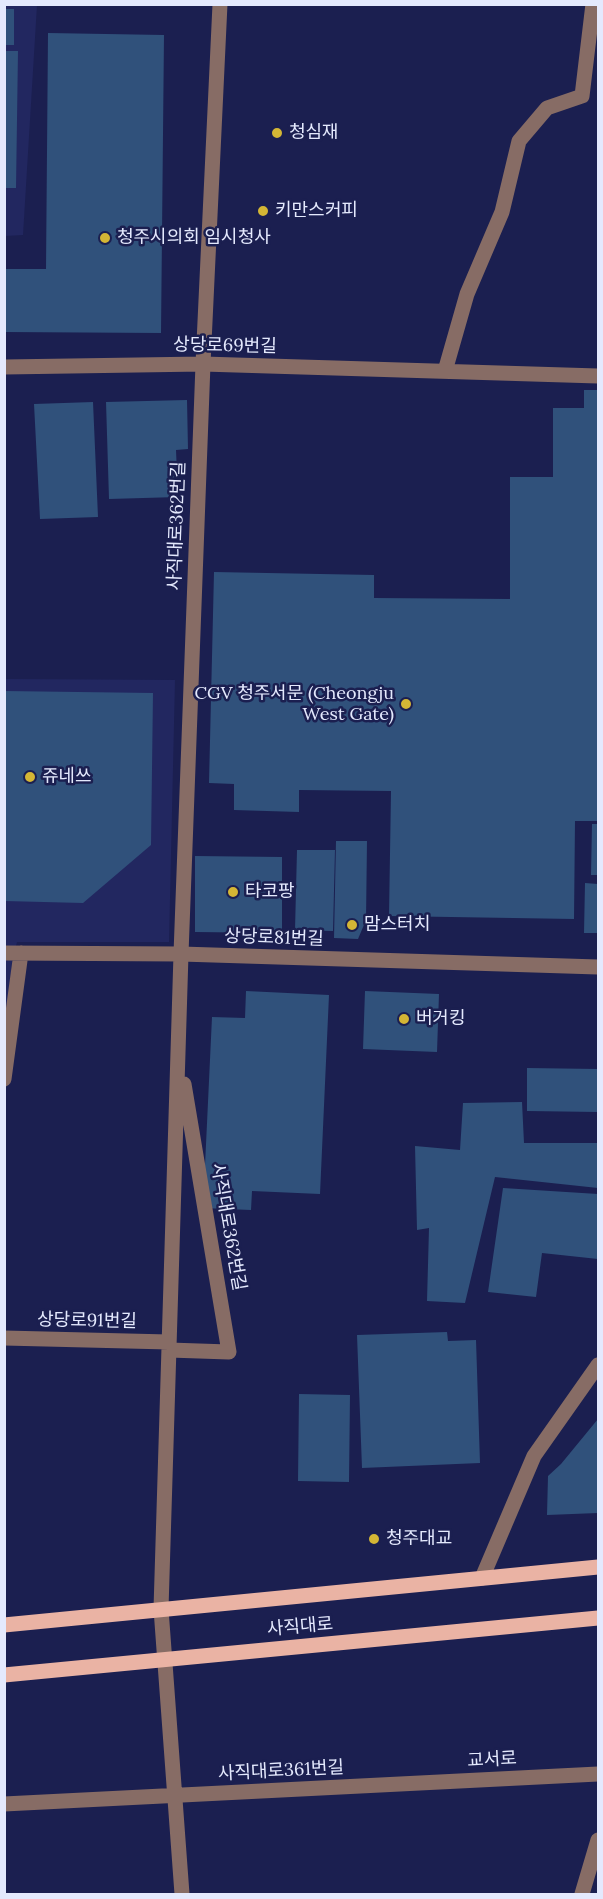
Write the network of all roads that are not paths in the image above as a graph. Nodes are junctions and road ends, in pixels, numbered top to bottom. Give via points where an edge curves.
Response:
1 (220, 4) edge
2 (593, 4) edge
3 (203, 364) junction
4 (4, 367) edge
5 (445, 371) junction
6 (598, 376) edge
7 (4, 953) edge
8 (21, 953) junction
9 (181, 954) junction
10 (598, 967) edge
11 (178, 1048) junction
12 (4, 1079) edge
13 (4, 1338) edge
14 (169, 1346) junction
15 (598, 1365) edge
16 (598, 1567) edge
17 (482, 1578) junction
18 (161, 1609) junction
19 (598, 1618) edge
20 (4, 1625) edge
21 (166, 1659) junction
22 (4, 1675) edge
23 (598, 1774) edge
24 (388, 1785) joint
25 (176, 1796) junction
26 (4, 1804) edge
27 (598, 1840) edge
28 (182, 1894) edge
29 (582, 1894) edge

1 - 3 street, 사직대로362번길
2 - 5 street via 582,96 547,108 519,141 502,212 467,294
3 - 4 street, 상당로69번길
3 - 5 street, 상당로69번길
3 - 9 street, 사직대로362번길
5 - 6 street, 상당로69번길
7 - 8 street, 상당로81번길
8 - 9 street, 상당로81번길
8 - 12 street
9 - 10 street, 상당로81번길
9 - 11 street, 사직대로362번길
11 - 14 street, 사직대로362번길
11 - 14 street, 사직대로362번길 via 229,1352
13 - 14 street, 상당로91번길
14 - 18 street, 사직대로362번길
15 - 17 street via 534,1456
16 - 17 main road, 사직대로
17 - 18 main road, 사직대로
18 - 20 main road, 사직대로
18 - 21 street
19 - 21 main road, 사직대로
21 - 22 main road, 사직대로
21 - 25 street
23 - 24 street, 교서로
24 - 25 street, 사직대로361번길
25 - 26 street, 사직대로361번길
25 - 28 street
27 - 29 street

